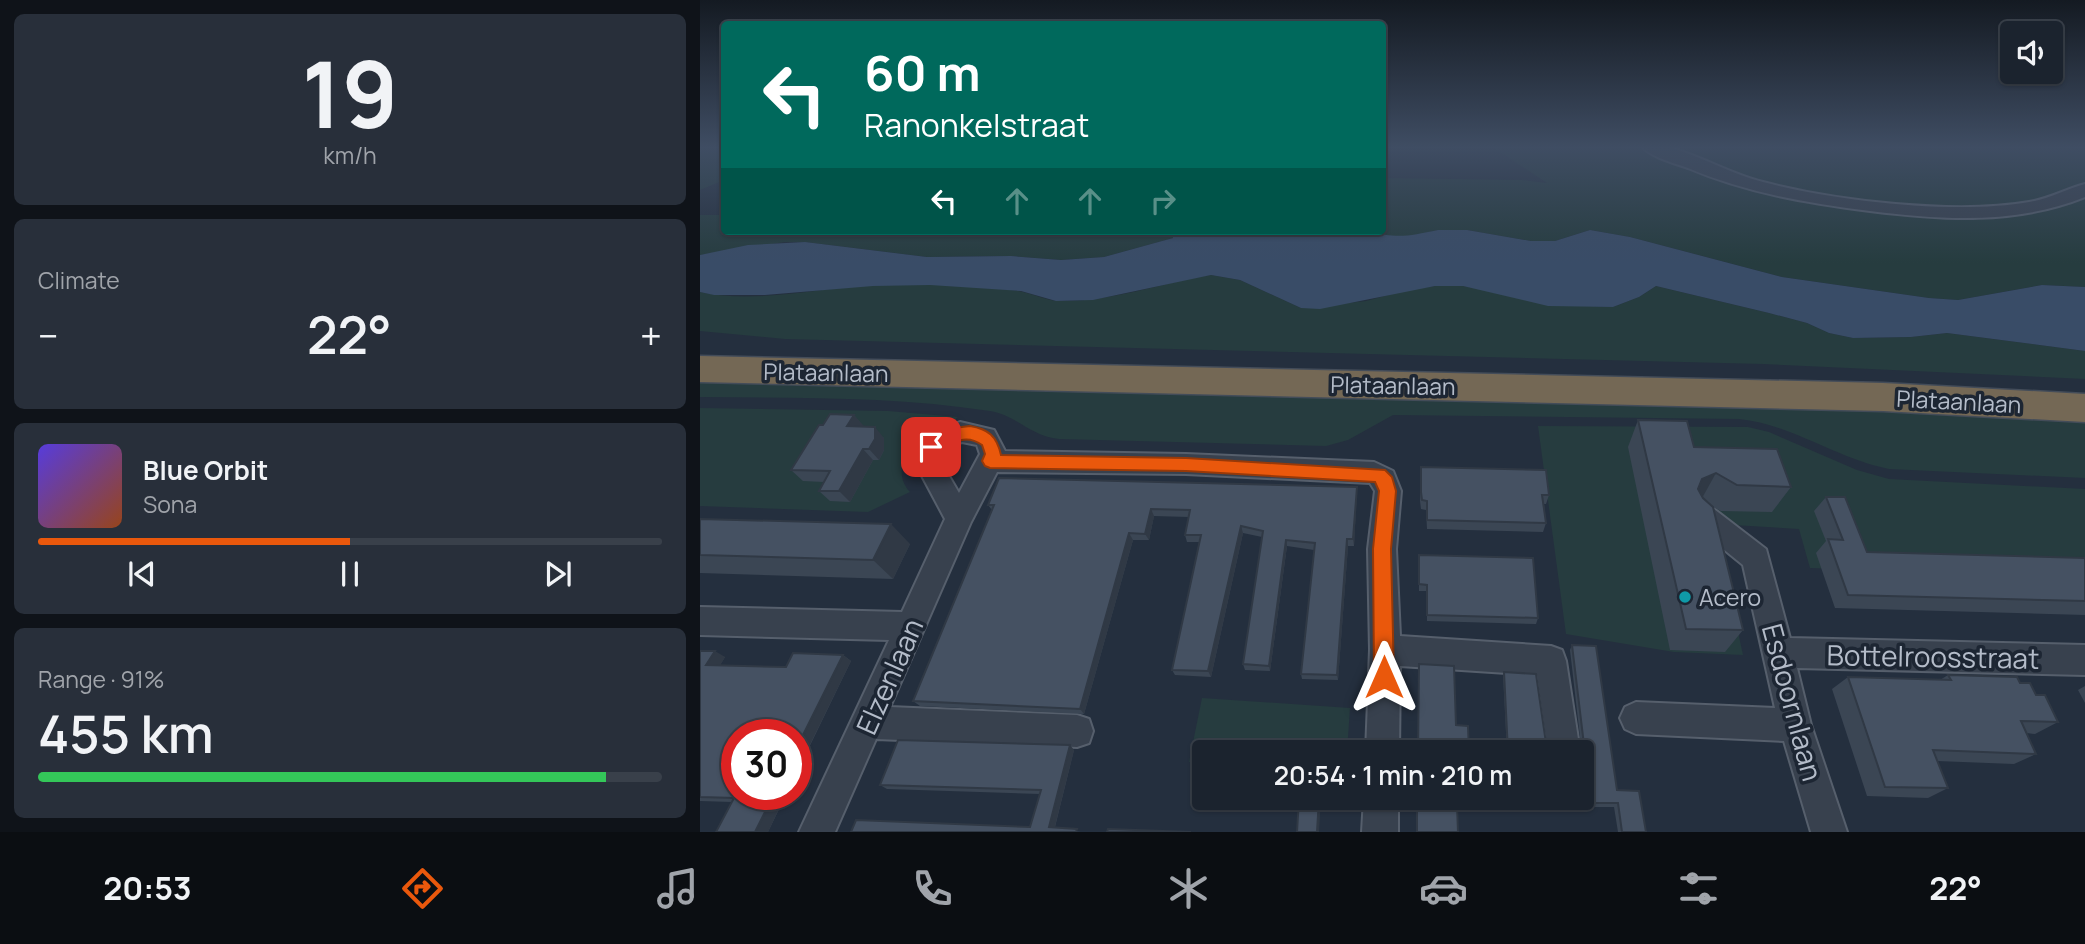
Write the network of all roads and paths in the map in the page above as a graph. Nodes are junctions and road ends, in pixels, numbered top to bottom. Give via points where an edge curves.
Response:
1 (1752, 185) edge
2 (2085, 190) edge
3 (700, 348) edge
4 (700, 369) edge
5 (2085, 386) edge
6 (2085, 408) edge
7 (990, 461) junction
8 (1700, 514) edge
9 (959, 519) junction
10 (700, 621) edge
11 (911, 626) junction
12 (1385, 650) junction
13 (1780, 653) junction
14 (2085, 660) edge
15 (1636, 718) dead end
16 (868, 722) junction
17 (1795, 725) junction
18 (1077, 732) dead end
19 (1382, 740) edge
20 (1562, 740) edge
21 (1381, 810) edge
22 (817, 832) edge
23 (1380, 832) edge
24 (1829, 832) edge

1 - 2 street via 1812,198 1970,214 2028,209
3 - 5 highway, Plataanlaan via 1771,372
4 - 6 highway, Plataanlaan via 1883,397
7 - 9 street, Elzenlaan
7 - 9 street via 989,442 970,432 943,437 928,453 927,464
7 - 12 street via 1186,464 1379,475 1388,491 1382,549
8 - 13 street, Esdoornlaan via 1756,558
9 - 11 street, Elzenlaan
10 - 11 street
11 - 16 street, Elzenlaan
12 - 19 street
12 - 20 street via 1551,660
13 - 14 street, Bottelroosstraat
13 - 17 street, Esdoornlaan
15 - 17 street
16 - 18 street
16 - 22 street, Elzenlaan
17 - 24 street, Esdoornlaan
21 - 23 street

